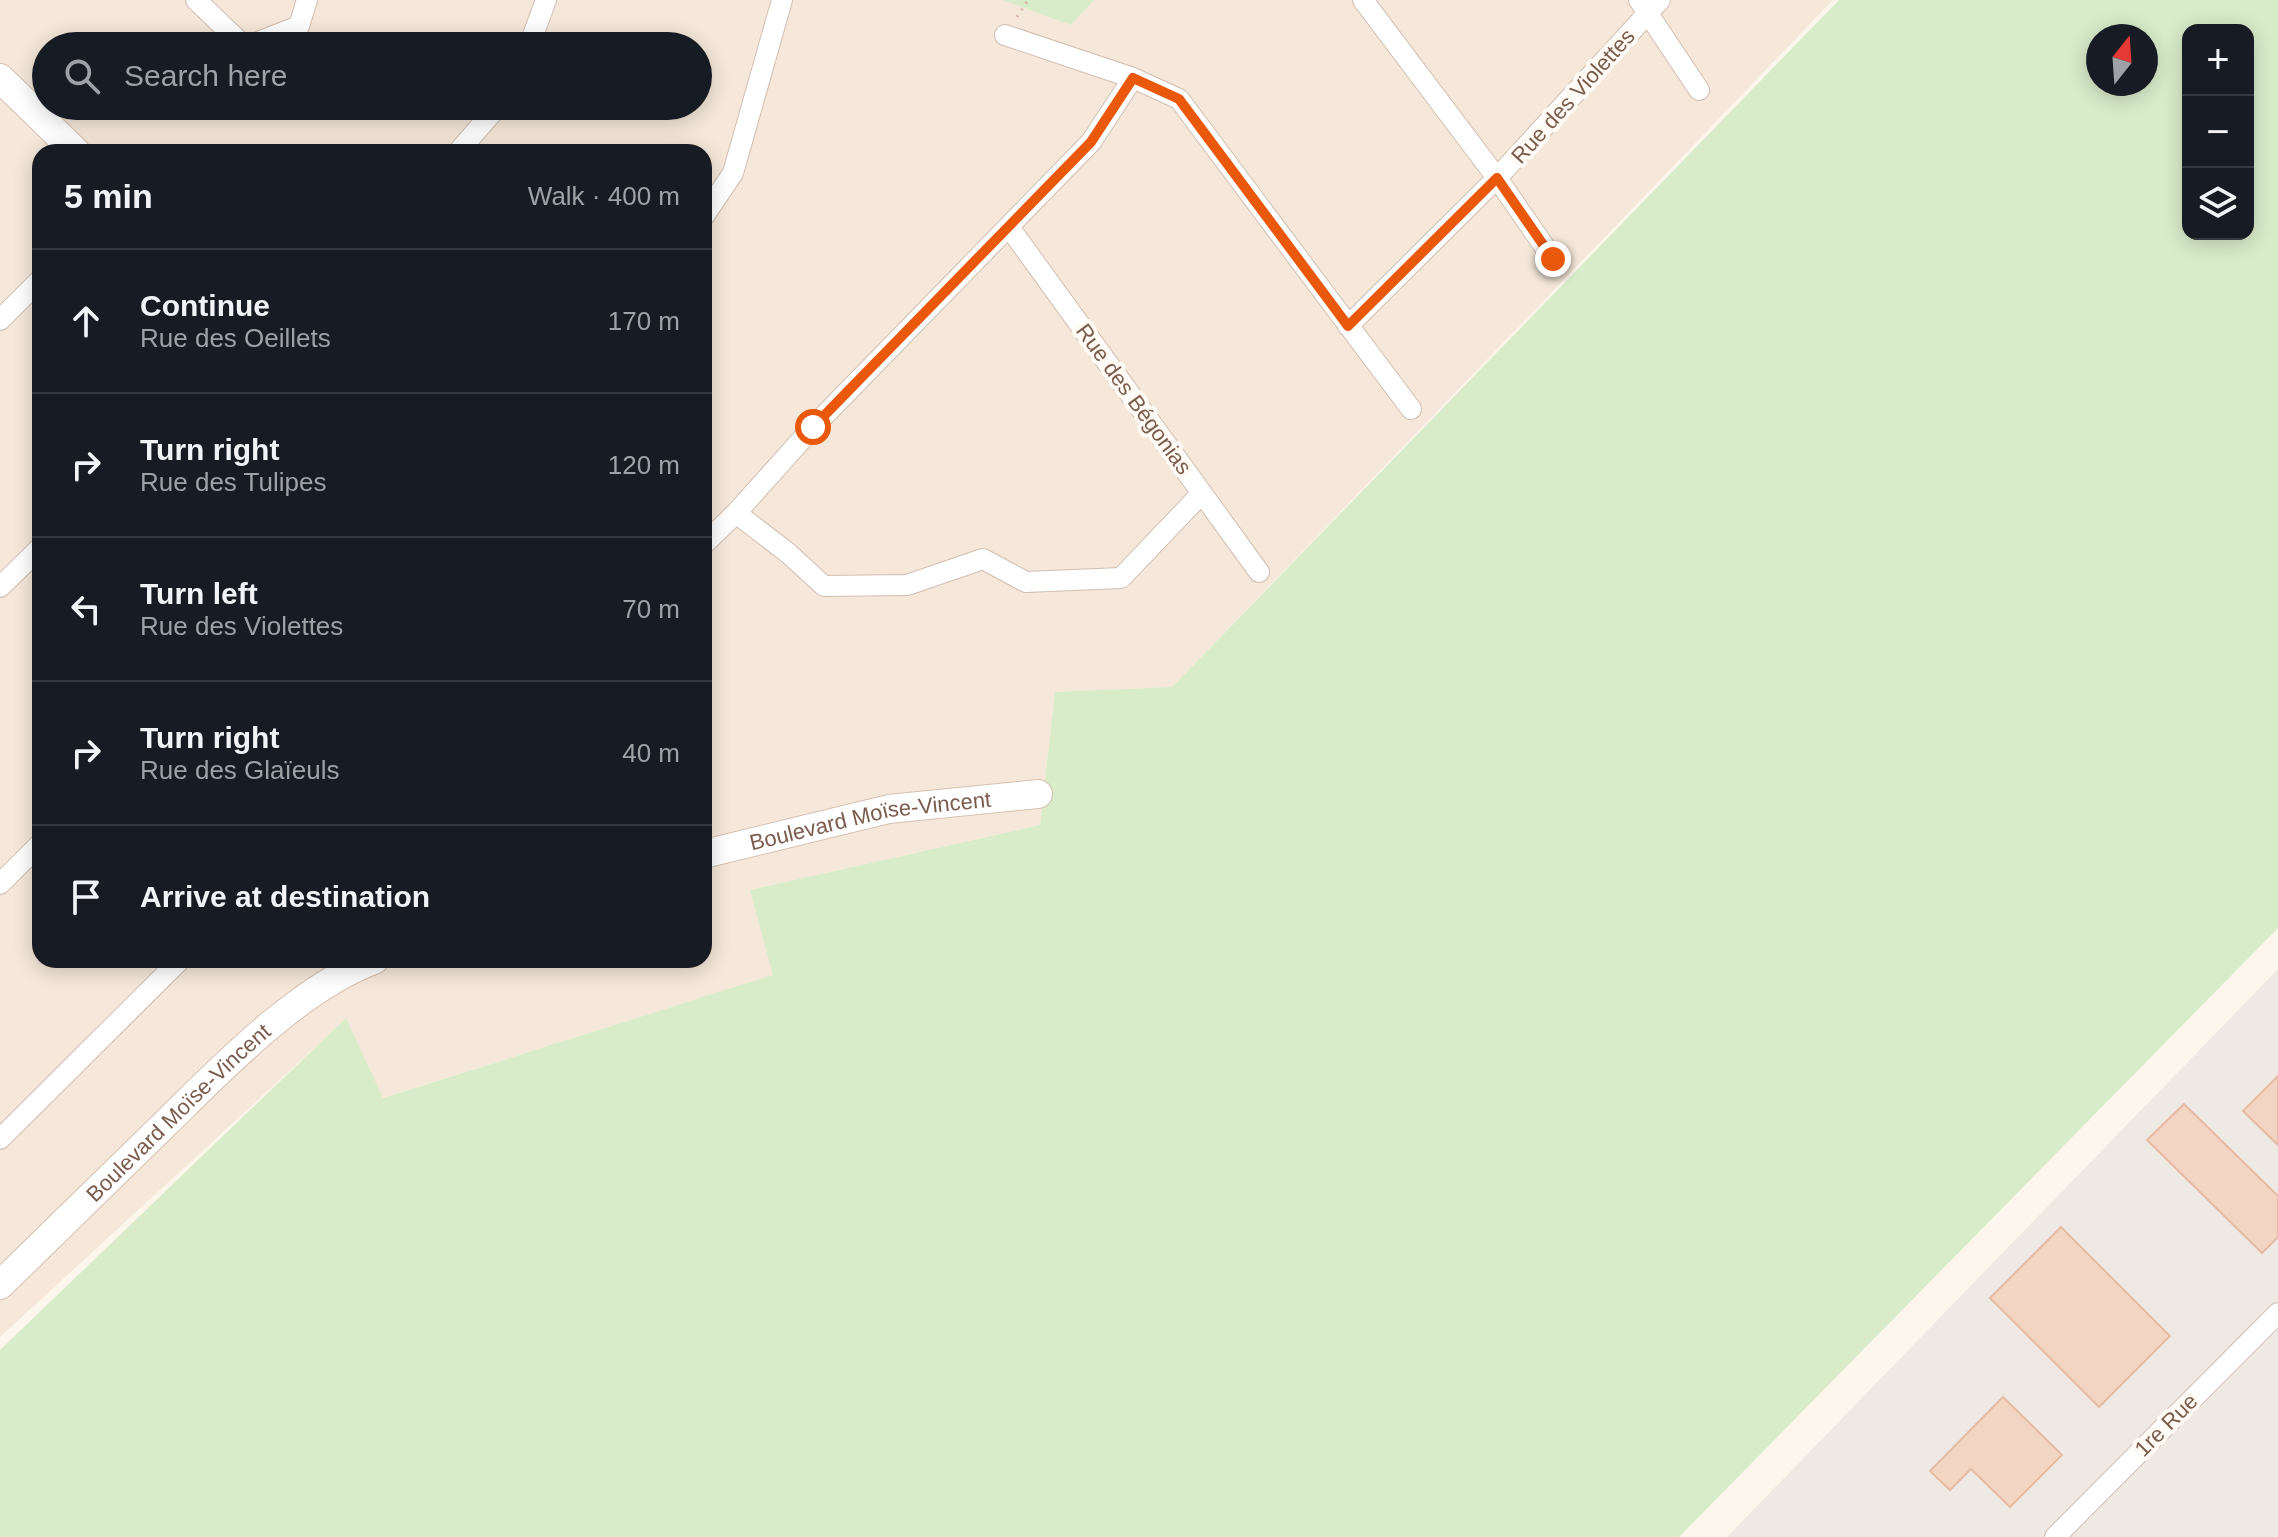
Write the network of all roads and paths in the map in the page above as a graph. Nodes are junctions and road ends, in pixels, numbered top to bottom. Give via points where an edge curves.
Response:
1 (196, 0) edge
2 (307, 0) edge
3 (546, 0) edge
4 (782, 0) edge
5 (1363, 0) edge
6 (1649, 4) edge
7 (231, 32) edge
8 (283, 32) edge
9 (534, 32) edge
10 (1005, 35) dead end
11 (0, 78) edge
12 (1133, 78) junction
13 (1699, 90) dead end
14 (32, 109) edge
15 (43, 120) edge
16 (486, 120) edge
17 (68, 144) edge
18 (465, 144) edge
19 (1497, 178) junction
20 (712, 204) edge
21 (1009, 227) junction
22 (1553, 259) dead end
23 (32, 288) edge
24 (0, 320) edge
25 (1348, 326) junction
26 (1411, 409) dead end
27 (1202, 493) junction
28 (736, 513) junction
29 (712, 536) edge
30 (32, 556) edge
31 (1259, 572) dead end
32 (0, 587) edge
33 (1038, 794) dead end
34 (32, 852) edge
35 (712, 852) edge
36 (0, 884) edge
37 (172, 968) edge
38 (355, 968) edge
39 (0, 1139) edge
40 (0, 1285) edge
41 (2278, 1313) edge
42 (2055, 1537) edge

1 - 7 street
2 - 8 street via 299,26
3 - 9 street
4 - 20 street via 733,173
5 - 19 street
6 - 13 street
6 - 19 street, Rue des Violettes
10 - 12 street
11 - 14 street
12 - 21 street via 1091,142
12 - 25 street via 1179,99
15 - 17 street
16 - 18 street
19 - 22 street
19 - 25 street, Rue des Violettes
21 - 27 street, Rue des Bégonias
21 - 28 street
23 - 24 street
25 - 26 street
27 - 28 street via 1121,578 1026,582 983,559 907,585 824,586
27 - 31 street, Rue des Bégonias
28 - 29 street
30 - 32 street
33 - 35 street, Boulevard Moïse-Vincent via 889,809
34 - 36 street
37 - 39 street
38 - 40 street, Boulevard Moïse-Vincent via 297,1004 223,1067
41 - 42 street, 1re Rue

